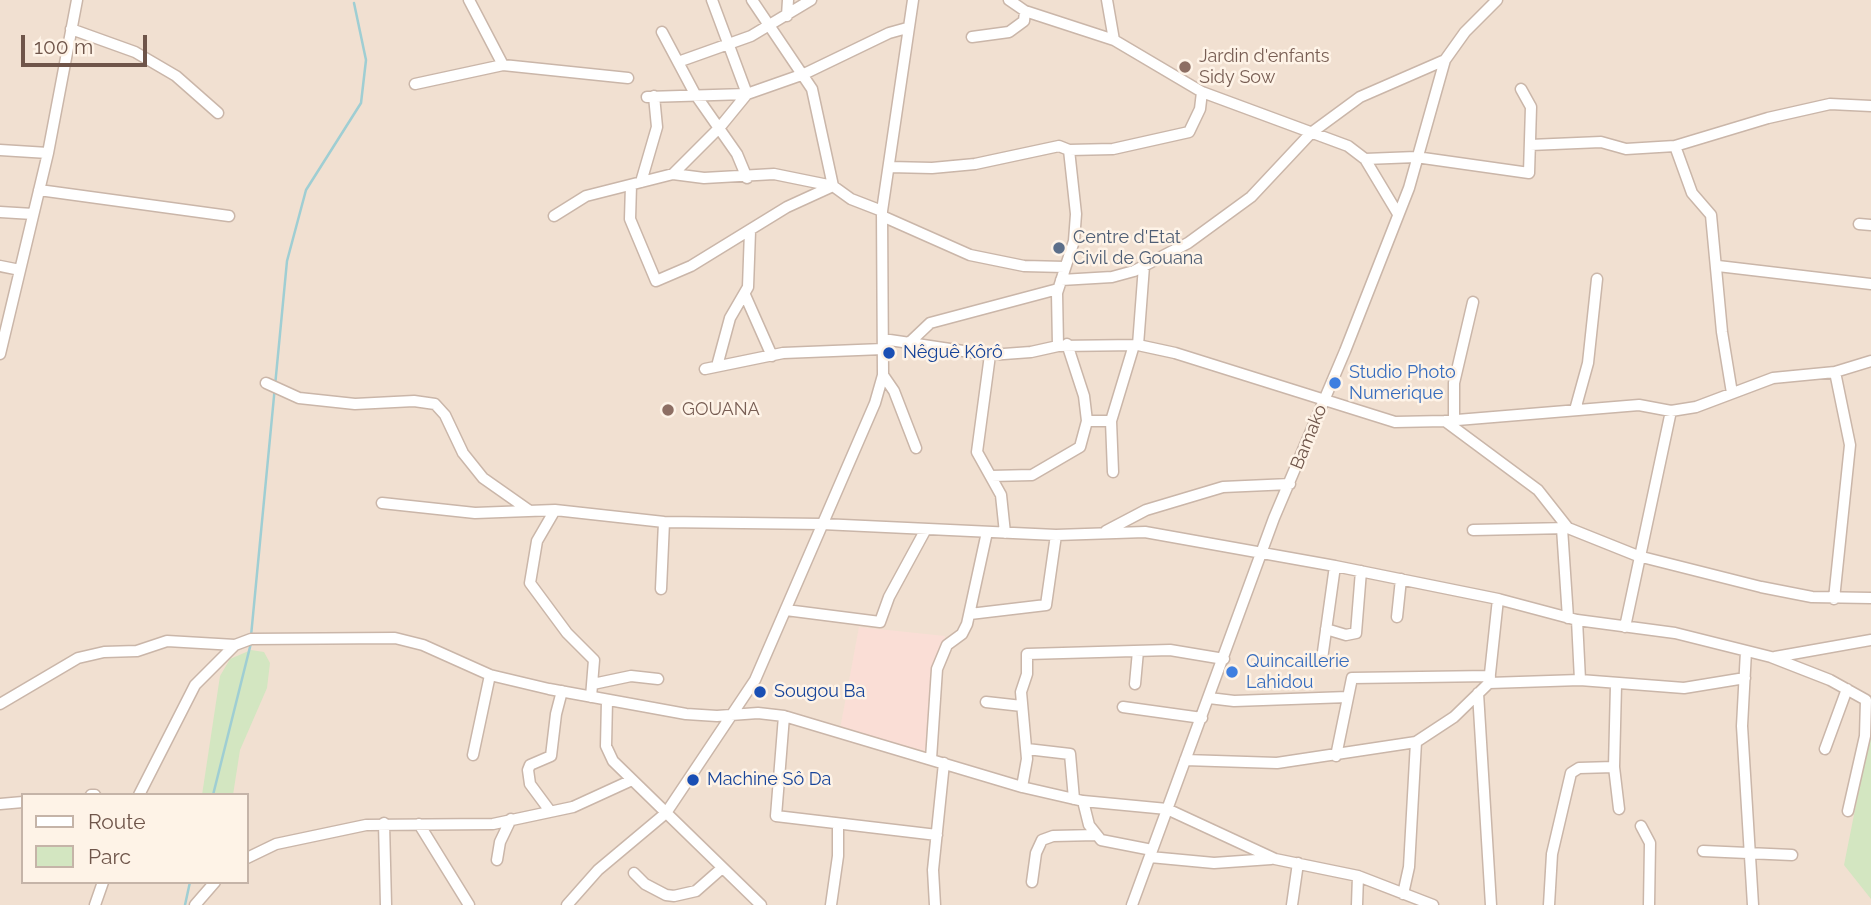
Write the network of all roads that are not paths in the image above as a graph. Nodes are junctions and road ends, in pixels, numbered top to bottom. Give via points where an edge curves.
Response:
1 (77, 0) edge
2 (469, 0) edge
3 (712, 0) edge
4 (752, 0) edge
5 (788, 0) edge
6 (811, 0) edge
7 (913, 0) edge
8 (1009, 0) edge
9 (1107, 0) edge
10 (1493, 2) edge
11 (1025, 11) junction
12 (787, 16) junction
13 (770, 26) junction
14 (907, 28) junction
15 (71, 29) junction
16 (662, 32) dead end
17 (972, 37) dead end
18 (1114, 40) junction
19 (728, 44) junction
20 (1445, 60) junction
21 (678, 62) junction
22 (503, 65) junction
23 (804, 74) junction
24 (628, 78) dead end
25 (415, 84) dead end
26 (1521, 89) dead end
27 (1202, 92) junction
28 (695, 94) junction
29 (747, 94) junction
30 (1871, 106) edge
31 (218, 113) dead end
32 (720, 127) junction
33 (1311, 133) junction
34 (1530, 145) junction
35 (1675, 146) junction
36 (0, 150) edge
37 (1069, 150) junction
38 (48, 153) junction
39 (1416, 157) junction
40 (1366, 159) junction
41 (889, 167) junction
42 (673, 174) junction
43 (747, 178) junction
44 (636, 184) junction
45 (833, 186) junction
46 (39, 190) junction
47 (0, 212) edge
48 (882, 213) junction
49 (33, 214) junction
50 (1398, 214) junction
51 (229, 216) dead end
52 (554, 216) dead end
53 (1859, 224) dead end
54 (1871, 225) edge
55 (750, 231) junction
56 (0, 266) edge
57 (1144, 266) junction
58 (1718, 266) junction
59 (1066, 267) junction
60 (20, 270) junction
61 (1597, 279) dead end
62 (1060, 284) junction
63 (1871, 284) edge
64 (744, 295) junction
65 (1473, 302) dead end
66 (910, 342) junction
67 (883, 344) junction
68 (1062, 345) junction
69 (1136, 345) junction
70 (0, 354) edge
71 (772, 355) junction
72 (990, 355) junction
73 (1871, 361) edge
74 (717, 366) junction
75 (705, 369) dead end
76 (1835, 372) junction
77 (883, 375) junction
78 (266, 383) dead end
79 (1732, 393) junction
80 (1324, 400) junction
81 (1575, 410) junction
82 (1671, 411) junction
83 (1449, 420) junction
84 (1087, 421) junction
85 (1111, 421) junction
86 (916, 448) dead end
87 (1113, 472) dead end
88 (991, 476) junction
89 (1290, 484) junction
90 (383, 503) dead end
91 (555, 510) junction
92 (530, 512) junction
93 (664, 522) junction
94 (822, 524) junction
95 (1565, 528) junction
96 (926, 530) junction
97 (1473, 530) dead end
98 (1106, 531) junction
99 (986, 532) junction
100 (1005, 533) junction
101 (1056, 535) junction
102 (1263, 552) junction
103 (1638, 556) junction
104 (1335, 566) junction
105 (1362, 571) junction
106 (1401, 579) junction
107 (661, 589) dead end
108 (1871, 598) edge
109 (1498, 599) junction
110 (1835, 599) junction
111 (786, 610) junction
112 (970, 614) junction
113 (1397, 617) dead end
114 (1572, 619) junction
115 (1626, 627) junction
116 (1326, 629) junction
117 (1871, 640) edge
118 (235, 645) junction
119 (1138, 651) junction
120 (1746, 651) junction
121 (1771, 657) junction
122 (1224, 659) junction
123 (1322, 659) dead end
124 (490, 675) junction
125 (1745, 678) junction
126 (658, 679) dead end
127 (1489, 679) junction
128 (1580, 680) junction
129 (593, 684) junction
130 (1135, 684) dead end
131 (1616, 685) junction
132 (1847, 690) junction
133 (562, 691) junction
134 (1478, 693) junction
135 (591, 697) junction
136 (1348, 697) junction
137 (1209, 698) junction
138 (607, 700) junction
139 (986, 702) dead end
140 (0, 704) edge
141 (1022, 706) junction
142 (1123, 707) dead end
143 (732, 715) junction
144 (784, 716) junction
145 (1202, 718) junction
146 (1416, 742) junction
147 (1027, 749) junction
148 (1825, 749) dead end
149 (1866, 754) edge
150 (473, 755) dead end
151 (1336, 756) junction
152 (931, 759) junction
153 (1185, 760) junction
154 (944, 763) junction
155 (1614, 767) junction
156 (632, 780) junction
157 (1022, 787) junction
158 (140, 793) edge
159 (1078, 800) junction
160 (21, 802) edge
161 (0, 804) edge
162 (1167, 809) junction
163 (1619, 809) dead end
164 (550, 811) junction
165 (1848, 811) dead end
166 (666, 813) junction
167 (511, 819) junction
168 (384, 823) junction
169 (419, 824) junction
170 (838, 824) junction
171 (1641, 826) dead end
172 (937, 835) junction
173 (1096, 835) junction
174 (1703, 851) dead end
175 (1750, 851) junction
176 (1151, 853) junction
177 (1792, 855) dead end
178 (248, 858) edge
179 (1275, 859) junction
180 (497, 860) dead end
181 (1297, 863) junction
182 (721, 869) junction
183 (634, 873) dead end
184 (1358, 876) junction
185 (1032, 882) dead end
186 (102, 884) edge
187 (213, 884) edge
188 (1403, 894) junction
189 (754, 903) edge
190 (1294, 904) edge
191 (95, 905) edge
192 (195, 905) edge
193 (386, 905) edge
194 (469, 905) edge
195 (567, 905) edge
196 (831, 905) edge
197 (935, 905) edge
198 (1132, 905) edge
199 (1357, 905) edge
200 (1433, 905) edge
201 (1491, 905) edge
202 (1549, 905) edge
203 (1649, 905) edge
204 (1753, 905) edge

1 - 15 street
2 - 22 street
3 - 19 street
4 - 13 street
5 - 12 street
6 - 12 street
7 - 14 street
8 - 11 street
9 - 18 street
10 - 20 street, Bamako
11 - 17 street via 1024,21 1009,32
11 - 18 street
12 - 13 street
13 - 19 street
13 - 23 street
14 - 23 street
14 - 41 street
15 - 31 street via 135,52 176,76
15 - 38 street
16 - 21 street
18 - 27 street
19 - 21 street
19 - 29 street
20 - 33 street via 1360,97
20 - 39 street, Bamako
21 - 28 street
22 - 24 street
22 - 25 street
23 - 29 street
23 - 45 street via 818,108
26 - 34 street via 1531,107
27 - 33 street
27 - 37 street via 1189,132 1113,149
28 - 29 street
28 - 32 street
28 - 44 street via 650,97 657,127
29 - 32 street
30 - 35 street via 1830,104
32 - 42 street
32 - 43 street
33 - 40 street via 1348,146
33 - 57 street via 1251,197 1188,243
34 - 35 street
34 - 39 street via 1529,173
35 - 58 street via 1692,193 1711,215
36 - 38 street
37 - 41 street via 1059,146 975,164
37 - 59 street via 1076,214
38 - 46 street
39 - 40 street
39 - 50 street, Bamako
40 - 50 street
41 - 48 street
42 - 43 street
42 - 44 street
43 - 45 street via 774,174
44 - 52 street via 586,196
44 - 55 street via 630,219 656,281 691,267
45 - 48 street
45 - 55 street
46 - 49 street
46 - 51 street
47 - 49 street
48 - 59 street via 970,255
48 - 67 street
49 - 60 street
50 - 80 street, Bamako
53 - 54 street
55 - 64 street via 751,271
56 - 60 street
57 - 62 street via 1112,277
57 - 69 street
58 - 63 street
58 - 79 street
59 - 62 street
60 - 70 street
61 - 81 street via 1588,363
62 - 66 street via 930,323
62 - 68 street
64 - 71 street
64 - 74 street via 726,326
65 - 83 street
66 - 67 street
66 - 72 street
67 - 71 street
67 - 77 street
68 - 69 street
68 - 72 street
68 - 84 street via 1084,396
69 - 80 street
69 - 85 street
71 - 74 street
72 - 88 street via 977,452
73 - 76 street
74 - 75 street
76 - 79 street via 1773,378
76 - 110 street via 1850,445
77 - 86 street
77 - 94 street
78 - 92 street via 299,398 355,404 435,404 483,478
79 - 82 street
80 - 83 street via 1395,422
80 - 89 street, Bamako
81 - 82 street via 1639,405
81 - 83 street
82 - 103 street
83 - 95 street via 1538,490
84 - 85 street
84 - 88 street via 1080,447 1032,475
85 - 87 street
88 - 100 street via 1000,495
89 - 98 street via 1223,487 1146,510
89 - 102 street, Bamako
90 - 92 street via 475,513
91 - 92 street
91 - 93 street
91 - 129 street via 537,541 530,583 567,633 591,653
93 - 94 street
93 - 107 street
94 - 96 street
94 - 111 street
95 - 97 street
95 - 103 street
95 - 114 street
96 - 99 street
96 - 111 street via 880,622
98 - 101 street
98 - 102 street via 1145,532
99 - 100 street
99 - 112 street
100 - 101 street
101 - 112 street via 1046,606
102 - 104 street
102 - 122 street, Bamako
103 - 110 street via 1760,587
103 - 115 street
104 - 105 street
104 - 116 street
105 - 106 street
105 - 116 street via 1356,633
106 - 109 street
106 - 113 street
108 - 110 street
109 - 114 street
109 - 127 street
111 - 143 street via 755,680
112 - 152 street via 964,632 947,645 940,659 933,696
114 - 115 street
114 - 128 street
115 - 120 street via 1675,633
116 - 123 street
117 - 121 street
118 - 124 street via 251,639 395,638 423,645
118 - 140 street via 167,641 137,651 78,658
118 - 158 street via 195,685
119 - 122 street via 1170,650
119 - 130 street
119 - 141 street via 1027,654
120 - 121 street
120 - 125 street
121 - 132 street
122 - 137 street, Bamako
124 - 133 street
124 - 150 street
125 - 131 street via 1684,688
125 - 175 street via 1742,726
126 - 129 street via 631,677
127 - 128 street
127 - 134 street
127 - 136 street via 1355,677
128 - 131 street
129 - 135 street
131 - 155 street
132 - 148 street
132 - 149 street via 1866,700
133 - 135 street
133 - 164 street via 551,755 528,770 530,784
134 - 146 street via 1454,717
134 - 201 street
135 - 138 street
136 - 137 street
136 - 151 street
137 - 145 street, Bamako
138 - 143 street via 686,714
138 - 156 street via 607,753
139 - 141 street
141 - 147 street
142 - 145 street
143 - 144 street
143 - 166 street
144 - 152 street
144 - 170 street via 776,817
145 - 153 street, Bamako
146 - 151 street
146 - 188 street via 1409,867
147 - 157 street
147 - 159 street via 1070,754
149 - 165 street
151 - 153 street via 1278,763
152 - 154 street
153 - 162 street, Bamako
154 - 157 street
154 - 172 street
155 - 163 street
155 - 202 street via 1579,768 1571,773 1552,854
156 - 164 street via 573,807
156 - 166 street
157 - 159 street
159 - 162 street
159 - 173 street
160 - 161 street
162 - 176 street, Bamako
162 - 179 street
164 - 167 street
166 - 182 street
166 - 195 street via 598,870
167 - 169 street via 493,824
167 - 180 street
168 - 169 street
168 - 178 street via 276,844
168 - 193 street
169 - 194 street
170 - 172 street
170 - 196 street
171 - 203 street via 1650,843
172 - 197 street
173 - 176 street
173 - 185 street via 1042,840
174 - 175 street
175 - 177 street
175 - 204 street
176 - 179 street via 1214,863
176 - 198 street, Bamako
179 - 181 street
181 - 184 street
181 - 190 street
182 - 183 street via 696,891 674,896 645,884
182 - 189 street
184 - 188 street
184 - 199 street
186 - 191 street
187 - 192 street
188 - 200 street

